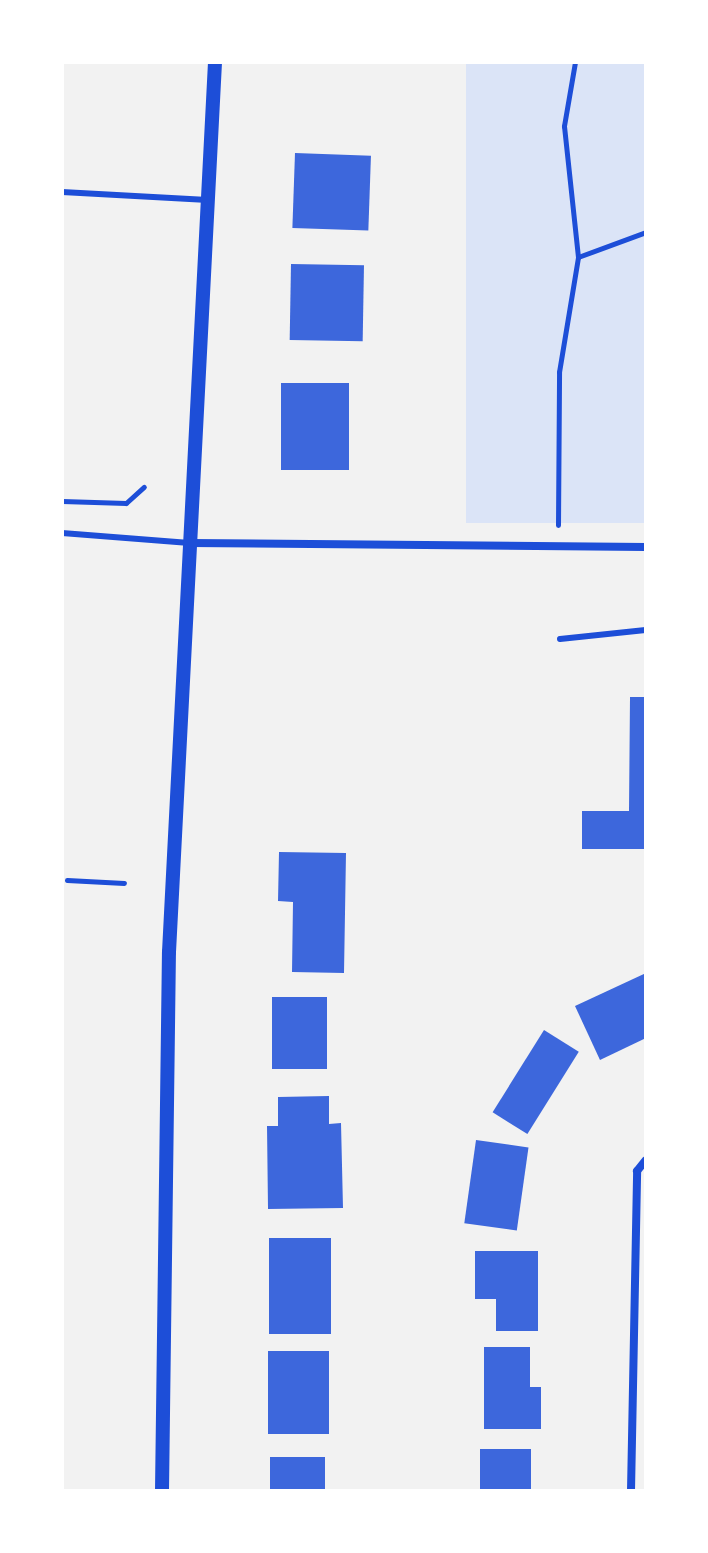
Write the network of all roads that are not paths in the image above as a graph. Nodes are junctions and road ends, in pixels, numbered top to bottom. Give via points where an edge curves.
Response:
1 (215, 62) edge
2 (62, 192) edge
3 (208, 200) junction
4 (62, 533) edge
5 (190, 543) junction
6 (646, 547) edge
7 (646, 630) edge
8 (560, 639) dead end
9 (646, 1160) edge
10 (162, 1491) edge
11 (631, 1491) edge

1 - 3 street
2 - 3 lane
3 - 5 street
4 - 5 lane
5 - 6 street
5 - 10 street via 169,952
7 - 8 lane
9 - 11 street via 637,1171

